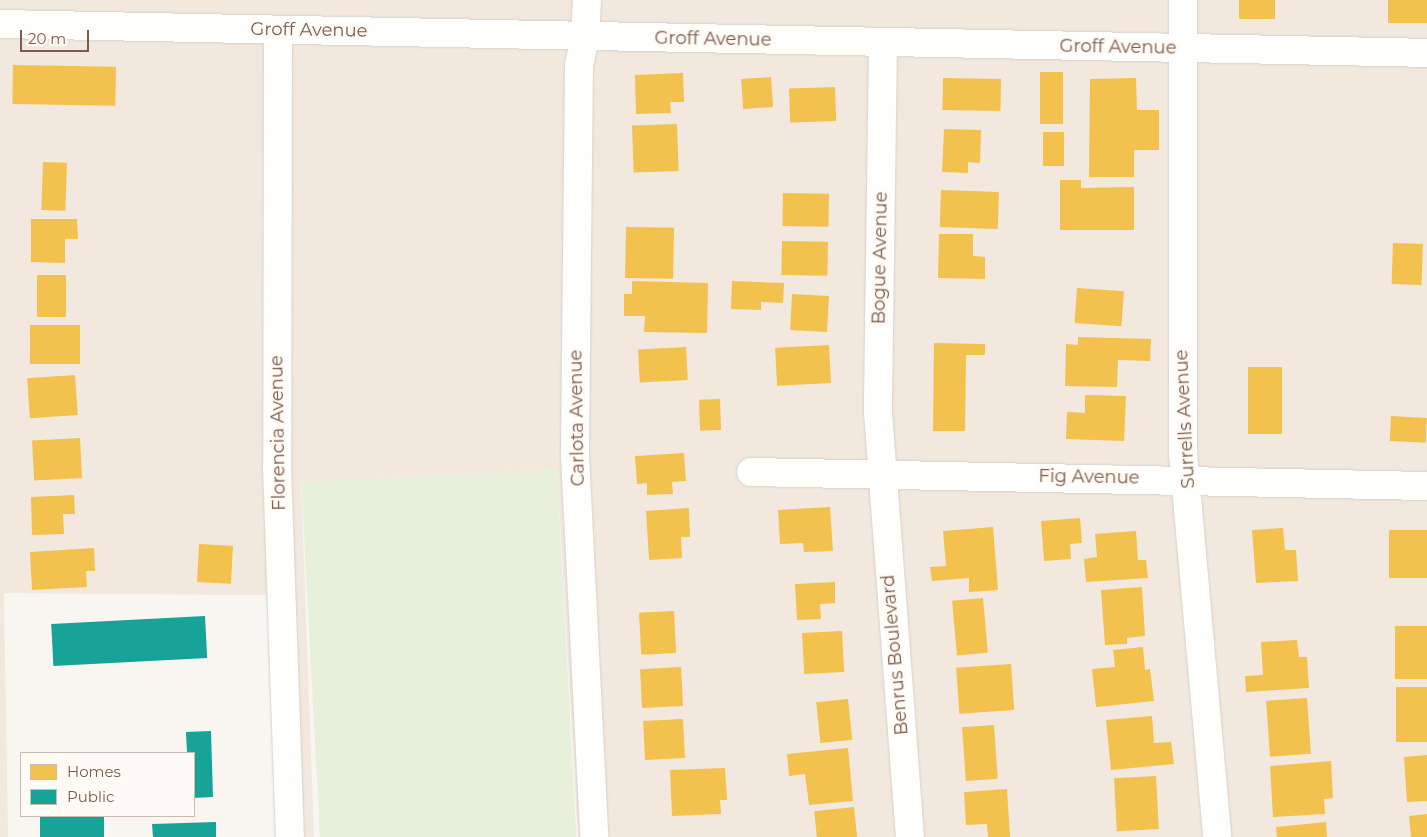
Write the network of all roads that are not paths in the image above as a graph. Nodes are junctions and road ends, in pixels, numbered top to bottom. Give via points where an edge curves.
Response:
1 (587, 0) edge
2 (1183, 0) edge
3 (0, 24) edge
4 (278, 30) junction
5 (585, 37) junction
6 (882, 43) junction
7 (1181, 48) junction
8 (1427, 53) edge
9 (751, 472) dead end
10 (880, 473) junction
11 (1187, 479) junction
12 (1427, 486) edge
13 (290, 837) edge
14 (594, 837) edge
15 (910, 837) edge
16 (1217, 837) edge

1 - 5 street, Carlota Avenue
2 - 7 street, Surrells Avenue
3 - 4 street, Groff Avenue
4 - 5 street, Groff Avenue
4 - 13 street, Florencia Avenue via 277,466
5 - 6 street, Groff Avenue
5 - 14 street, Carlota Avenue via 578,65 575,456
6 - 7 street, Groff Avenue
6 - 10 street, Bogue Avenue
7 - 8 street, Groff Avenue
7 - 11 street, Surrells Avenue via 1182,415
9 - 10 street, Fig Avenue
10 - 11 street, Fig Avenue
10 - 15 street, Benrus Boulevard
11 - 12 street, Fig Avenue
11 - 16 street, Surrells Avenue

